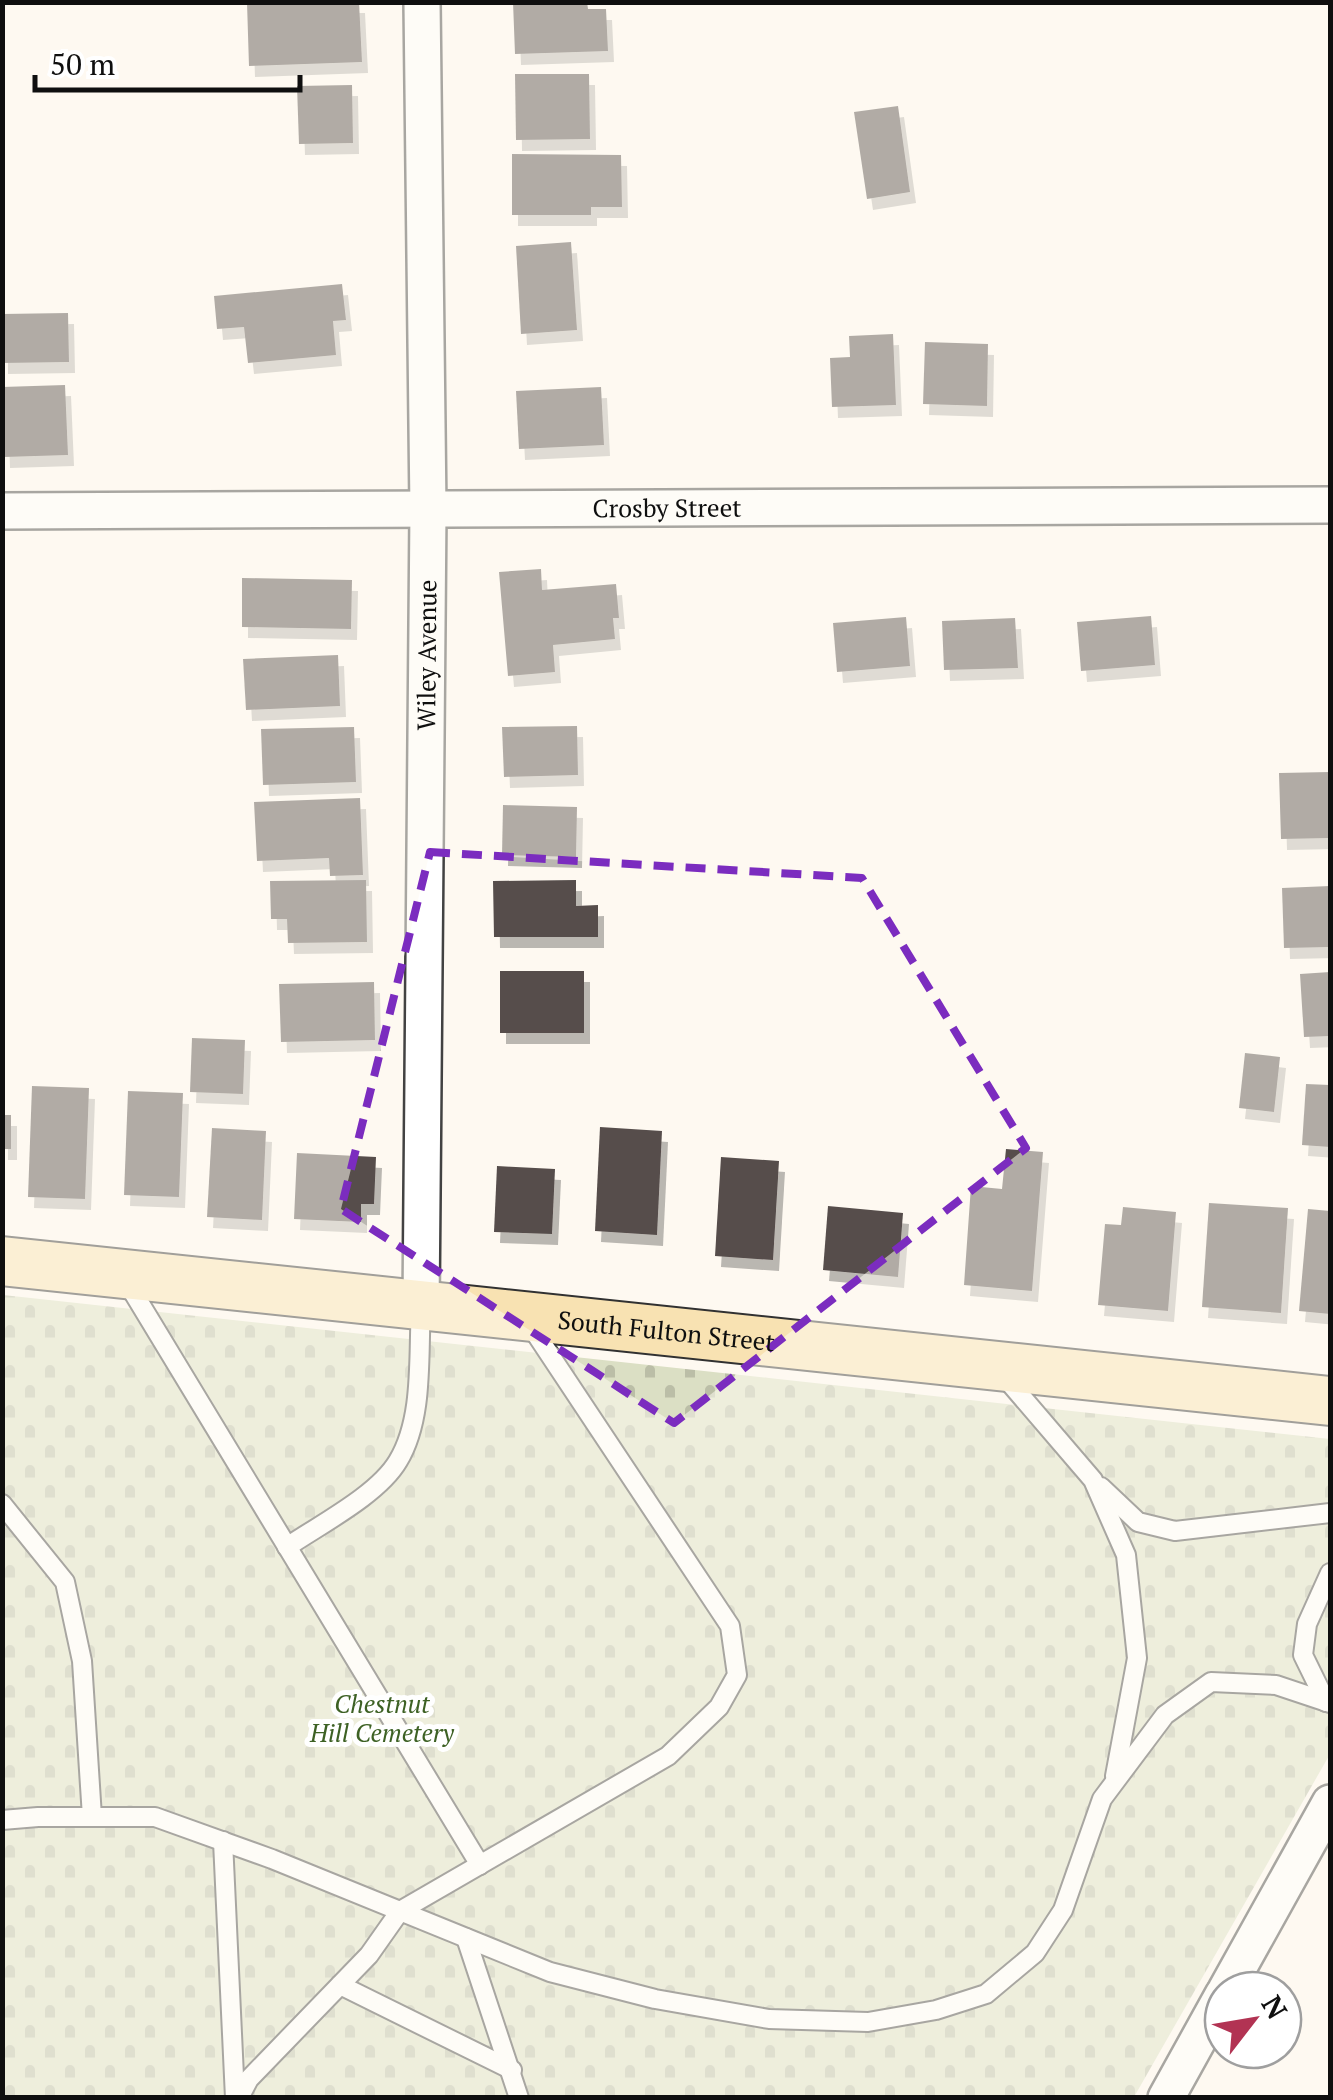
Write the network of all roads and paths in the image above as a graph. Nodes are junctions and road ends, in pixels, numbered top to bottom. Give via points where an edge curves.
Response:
1 (422, 2) edge
2 (1330, 505) edge
3 (428, 510) junction
4 (2, 511) edge
5 (2, 1261) edge
6 (122, 1274) junction
7 (421, 1307) junction
8 (525, 1318) junction
9 (995, 1366) junction
10 (1330, 1401) edge
11 (1093, 1480) junction
12 (2, 1504) edge
13 (1330, 1514) edge
14 (287, 1546) junction
15 (1330, 1573) edge
16 (1328, 1703) edge
17 (1114, 1782) junction
18 (1330, 1803) edge
19 (92, 1817) junction
20 (2, 1820) edge
21 (222, 1842) junction
22 (480, 1865) junction
23 (400, 1911) junction
24 (466, 1938) junction
25 (1237, 1970) edge
26 (340, 1985) junction
27 (1203, 2031) edge
28 (512, 2070) junction
29 (237, 2098) edge
30 (520, 2098) edge
31 (1166, 2098) edge

1 - 3 street, Wiley Avenue
2 - 3 street, Crosby Street
3 - 4 street, Crosby Street
3 - 7 street, Wiley Avenue
5 - 6 street, South Fulton Street
6 - 7 street, South Fulton Street
6 - 14 lane
7 - 8 street, South Fulton Street
7 - 14 lane via 414,1418 398,1462 368,1492
8 - 9 street, South Fulton Street
8 - 22 lane via 730,1626 737,1674 720,1708 668,1756
9 - 10 street, South Fulton Street
9 - 11 lane
11 - 13 lane via 1138,1522 1175,1531
11 - 17 lane via 1126,1555 1136,1658
12 - 19 lane via 65,1582 82,1662
14 - 22 lane
15 - 16 lane via 1308,1624 1304,1655
16 - 17 lane via 1276,1685 1211,1682 1166,1715
17 - 24 lane via 1064,1910 1035,1953 986,1994 936,2010 868,2022 769,2019 550,1972
18 - 25 street
19 - 20 lane
19 - 21 lane via 156,1818
21 - 23 lane
21 - 29 lane
22 - 23 lane
23 - 24 lane
23 - 26 lane
24 - 28 lane
26 - 28 lane
26 - 29 lane
27 - 31 street
28 - 30 lane

